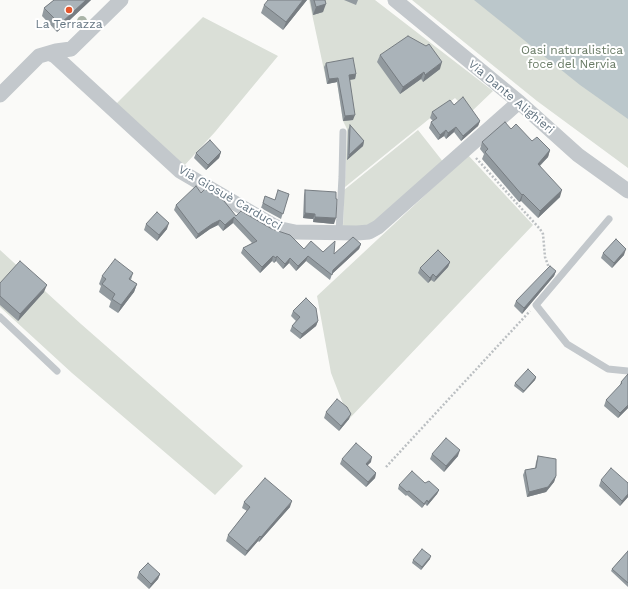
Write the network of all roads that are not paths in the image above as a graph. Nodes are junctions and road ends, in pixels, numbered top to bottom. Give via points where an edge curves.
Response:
1 (120, 0) edge
2 (396, 0) edge
3 (71, 49) junction
4 (48, 53) junction
5 (66, 67) junction
6 (0, 95) edge
7 (519, 102) junction
8 (343, 132) dead end
9 (628, 192) edge
10 (609, 219) dead end
11 (339, 232) junction
12 (0, 317) edge
13 (57, 371) dead end
14 (628, 371) edge

1 - 3 street
2 - 7 street, Via Dante Alighieri
3 - 4 street
3 - 5 street
4 - 5 street, Via Giosuè Carducci
4 - 6 street via 35,59
5 - 11 street, Via Giosuè Carducci via 169,162 189,177 281,229 295,232
7 - 9 street, Via Dante Alighieri via 578,155
7 - 11 street, Via Giosuè Carducci via 378,227 369,232
8 - 11 lane
10 - 14 lane via 536,305 567,344 608,370
12 - 13 lane

